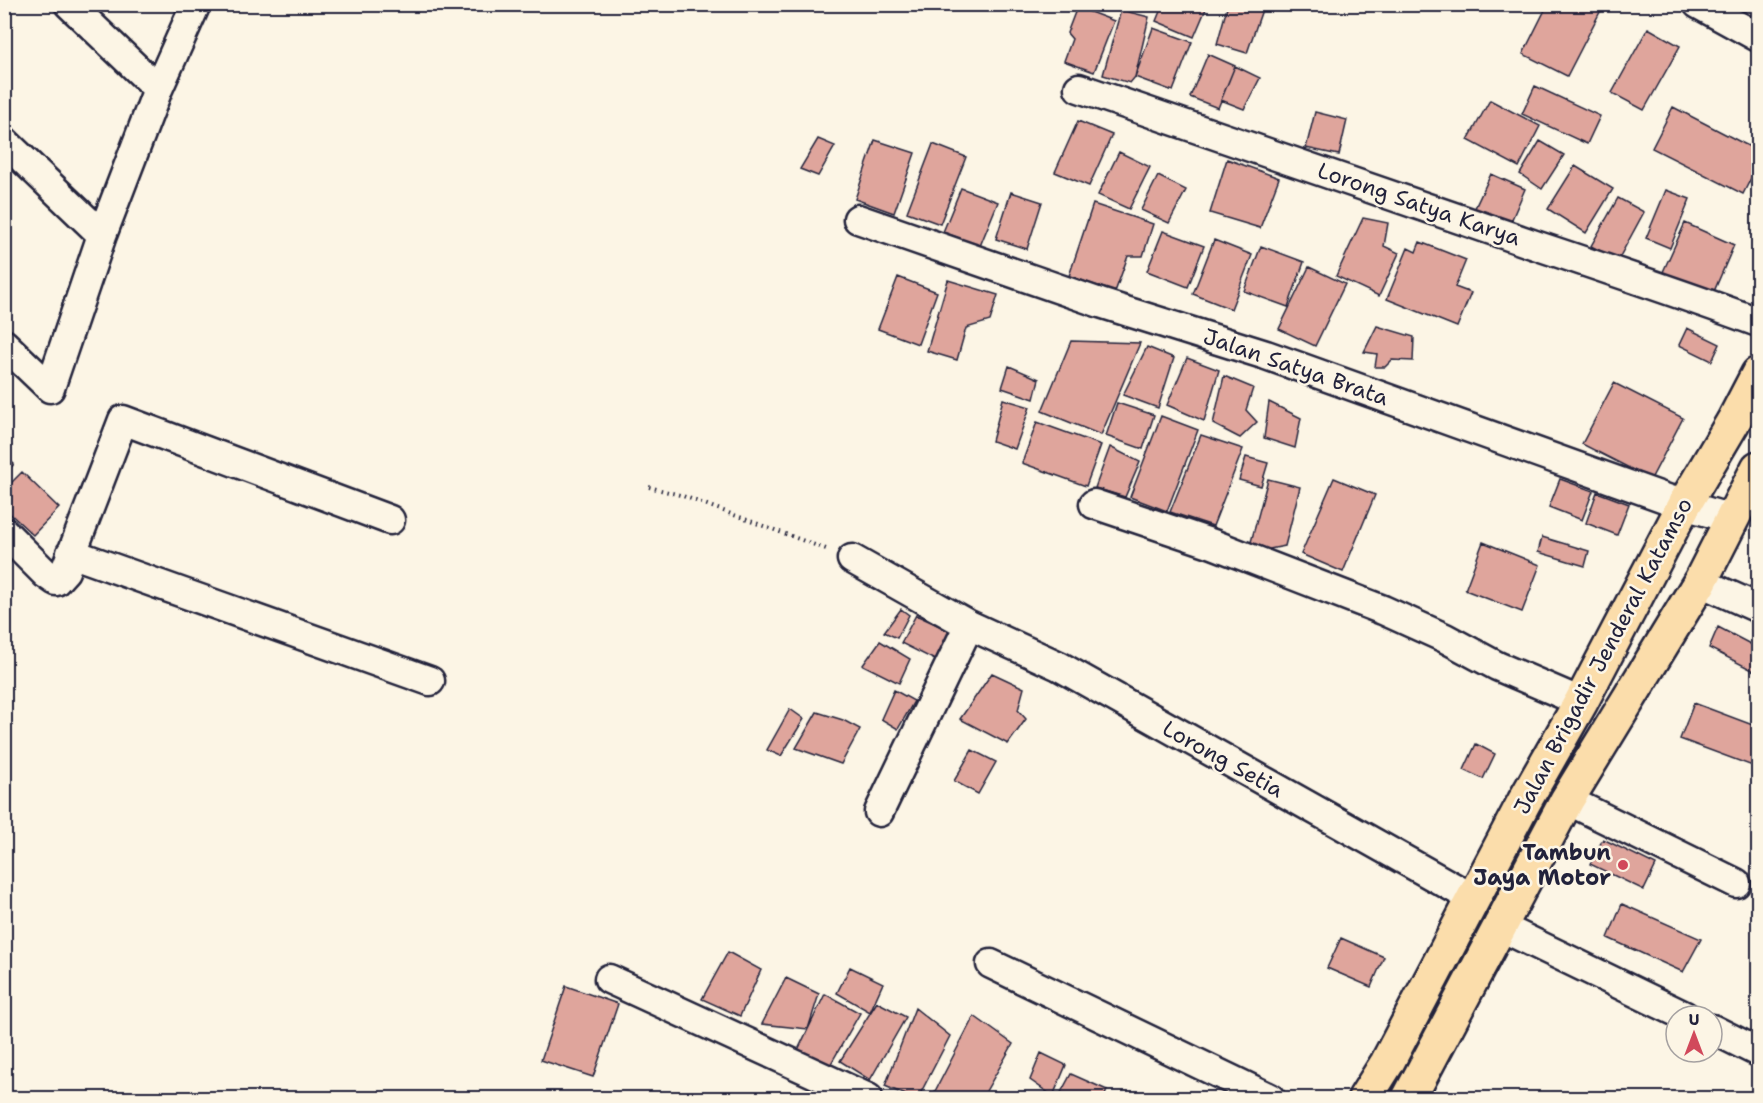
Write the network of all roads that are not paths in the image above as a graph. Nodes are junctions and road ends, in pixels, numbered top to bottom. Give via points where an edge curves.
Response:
1 (69, 4) edge
2 (196, 4) edge
3 (1698, 4) edge
4 (1758, 36) edge
5 (1078, 88) dead end
6 (158, 89) junction
7 (4, 141) edge
8 (858, 219) dead end
9 (102, 235) junction
10 (1758, 322) edge
11 (4, 344) edge
12 (1758, 374) edge
13 (1758, 468) edge
14 (1094, 504) dead end
15 (1684, 505) junction
16 (1732, 519) junction
17 (390, 520) dead end
18 (4, 532) edge
19 (71, 553) junction
20 (852, 558) road end
21 (1700, 582) junction
22 (1758, 608) edge
23 (969, 625) junction
24 (430, 681) dead end
25 (1581, 702) junction
26 (1567, 800) junction
27 (879, 812) dead end
28 (1736, 883) dead end
29 (1474, 899) junction
30 (1499, 926) junction
31 (991, 964) dead end
32 (609, 979) dead end
33 (1664, 1006) edge
34 (1724, 1035) edge
35 (1758, 1052) edge
36 (868, 1098) edge
37 (1270, 1098) edge
38 (1365, 1098) edge
39 (1409, 1098) edge

1 - 6 street
2 - 6 street
3 - 4 street
5 - 10 street, Lorong Satya Karya
6 - 9 street
7 - 9 street
8 - 15 street, Jalan Satya Brata via 1100,303 1266,355
9 - 11 street via 50,388
12 - 15 main road, Jalan Brigadir Jenderal Katamso
13 - 16 main road, Jalan Brigadir Jenderal Katamso
14 - 25 street via 1213,544 1383,610
15 - 16 street, Jalan Satya Brata
15 - 25 main road, Jalan Brigadir Jenderal Katamso
16 - 21 main road, Jalan Brigadir Jenderal Katamso
17 - 19 street via 123,420
18 - 19 street via 45,574 56,580 65,571
19 - 24 street
20 - 23 street, Lorong Setia
21 - 22 street
21 - 26 main road, Jalan Brigadir Jenderal Katamso
23 - 27 street
23 - 29 street, Lorong Setia via 1059,666
25 - 29 main road, Jalan Brigadir Jenderal Katamso
26 - 28 street
26 - 30 main road, Jalan Brigadir Jenderal Katamso
29 - 38 main road, Jalan Brigadir Jenderal Katamso
30 - 33 street
30 - 39 main road, Jalan Brigadir Jenderal Katamso
31 - 37 street
32 - 36 street
34 - 35 street

